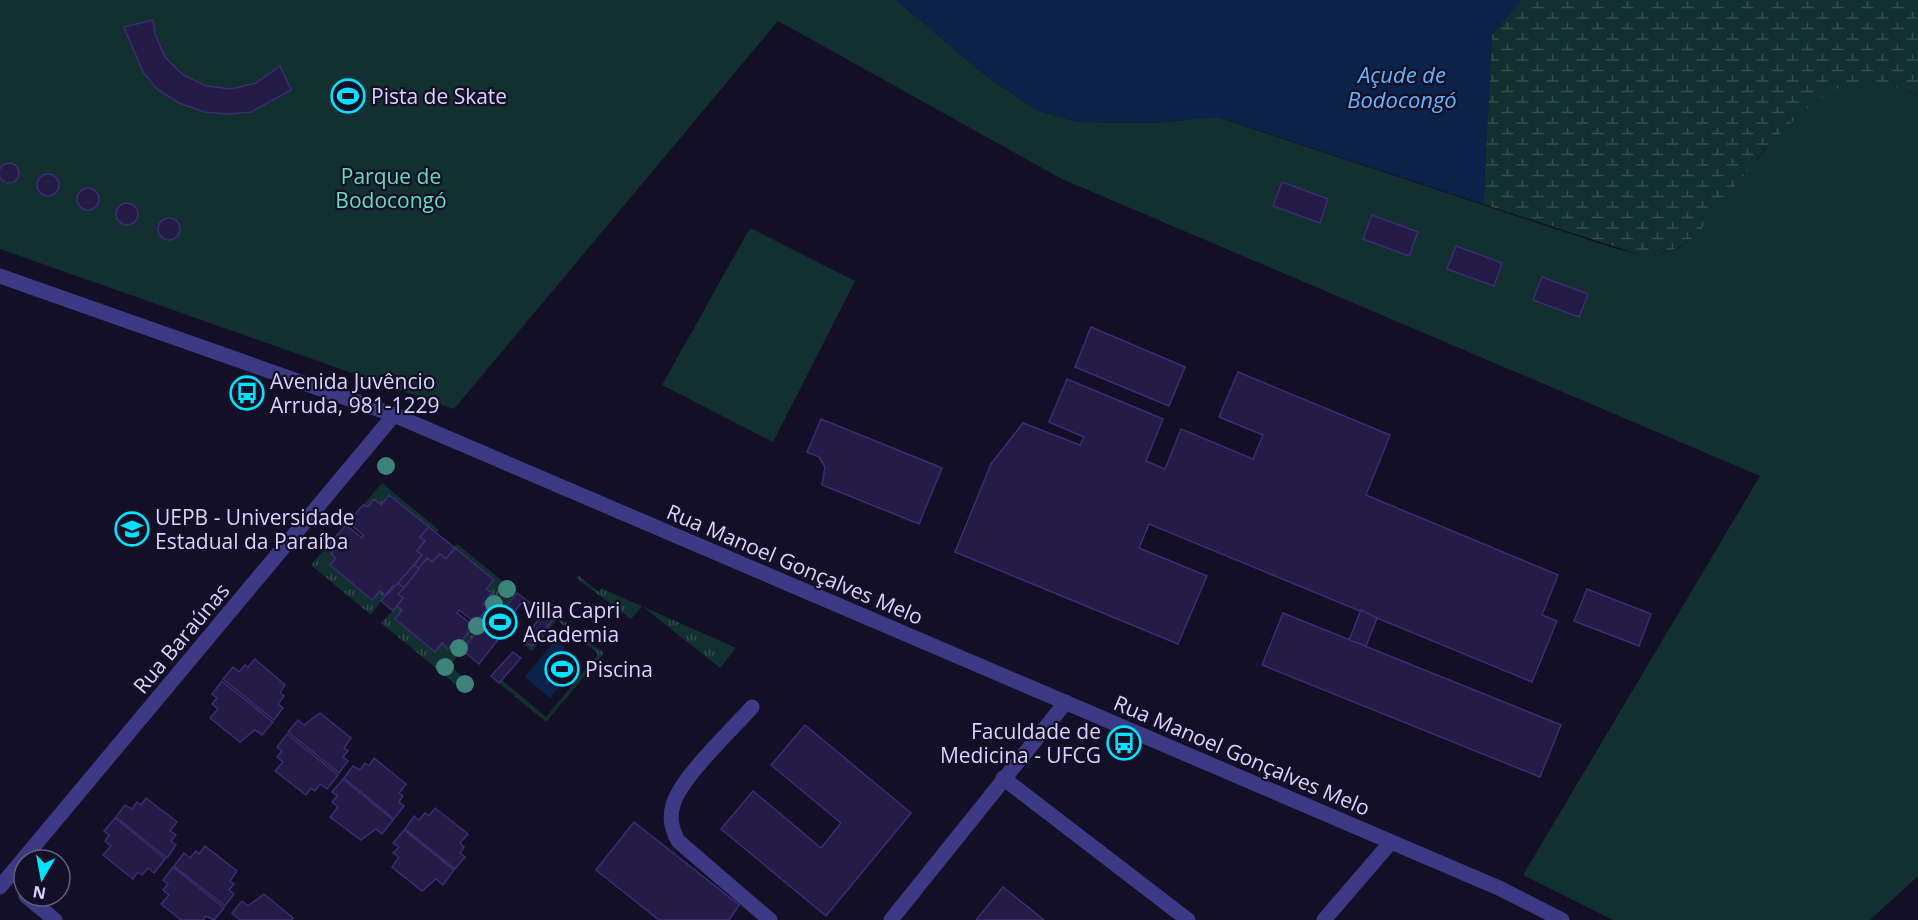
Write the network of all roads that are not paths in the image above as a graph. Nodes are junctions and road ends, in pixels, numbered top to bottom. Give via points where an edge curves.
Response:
1 (0, 276) edge
2 (394, 415) junction
3 (1066, 702) junction
4 (752, 707) dead end
5 (1003, 778) junction
6 (1391, 842) junction
7 (3, 883) edge
8 (41, 908) edge
9 (55, 920) edge
10 (770, 920) edge
11 (891, 920) edge
12 (1188, 920) edge
13 (1324, 920) edge
14 (1562, 920) edge

1 - 2 street, Rua Manoel Gonçalves Melo
2 - 3 street, Rua Manoel Gonçalves Melo
2 - 7 street, Rua Baraúnas
3 - 5 street
3 - 6 street, Rua Manoel Gonçalves Melo
4 - 10 street via 682,786 673,805 671,826 678,841
5 - 11 street
5 - 12 street
6 - 13 street
6 - 14 street, Rua Manoel Gonçalves Melo
8 - 9 street

